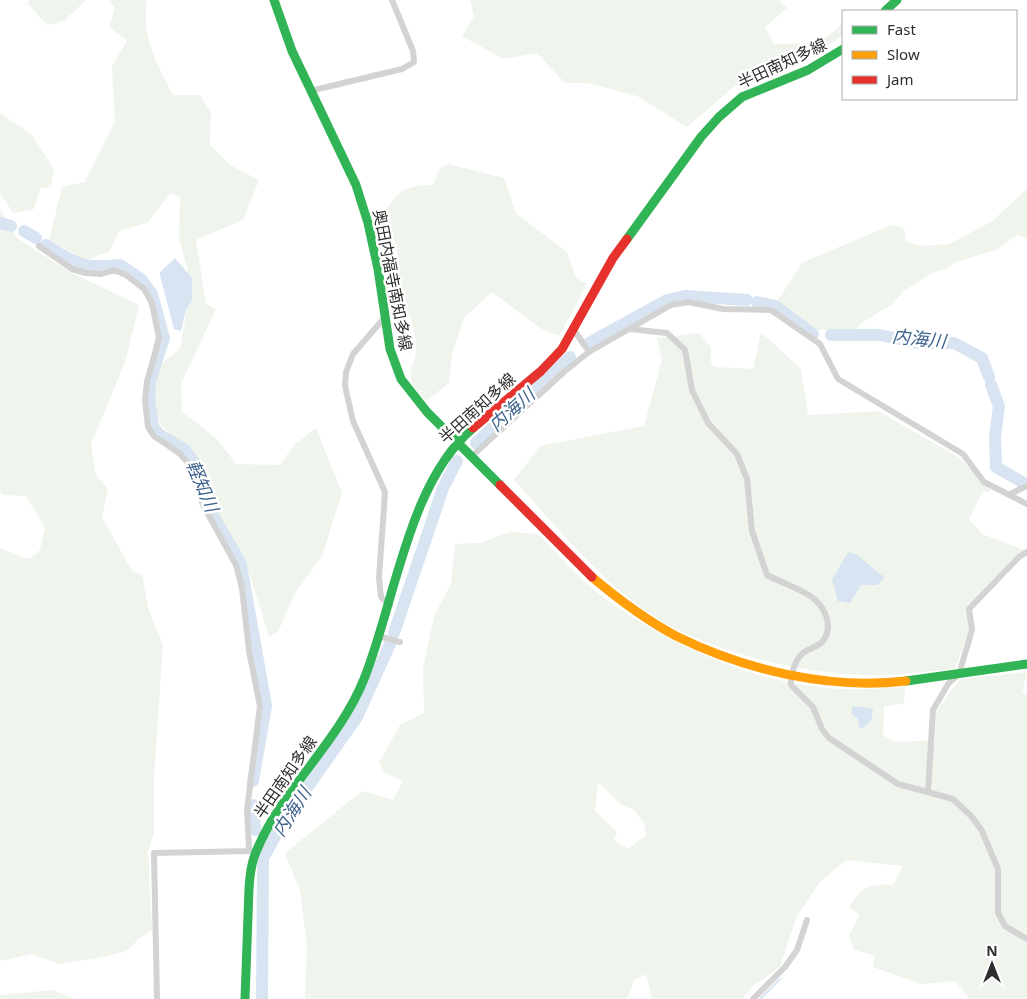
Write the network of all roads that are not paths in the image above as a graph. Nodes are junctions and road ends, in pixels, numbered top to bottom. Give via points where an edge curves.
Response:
1 (274, 0) edge
2 (392, 0) edge
3 (897, 0) edge
4 (886, 10) edge
5 (842, 51) edge
6 (310, 91) junction
7 (39, 246) dead end
8 (386, 316) junction
9 (630, 329) junction
10 (574, 330) junction
11 (589, 352) junction
12 (458, 442) junction
13 (472, 456) junction
14 (1027, 486) edge
15 (1010, 494) junction
16 (1027, 504) edge
17 (1027, 552) edge
18 (390, 606) junction
19 (379, 636) junction
20 (400, 642) dead end
21 (1027, 664) edge
22 (959, 674) junction
23 (791, 676) junction
24 (928, 791) junction
25 (252, 851) junction
26 (807, 920) dead end
27 (1027, 939) edge
28 (158, 999) edge
29 (245, 999) edge
30 (753, 999) edge

1 - 6 main road, 奥田内福寺南知多線
2 - 6 street via 413,51 414,62 402,69
3 - 4 main road
5 - 10 main road, 半田南知多線 via 808,70 742,97 719,117 613,258
6 - 8 main road, 奥田内福寺南知多線 via 356,186 368,223
7 - 25 street via 72,269 101,274 114,270 126,275 144,289 152,303 159,338 147,382 148,427 154,436 189,464 203,505 236,565 242,588 249,651 260,706 247,810
8 - 12 main road, 奥田内福寺南知多線 via 390,349 400,379
8 - 18 street via 353,354 345,386 353,421 385,492 379,578 381,597
9 - 11 street
9 - 15 street via 671,305 688,302 723,308 771,310 820,344 838,379 963,454 984,482
9 - 23 street via 667,333 685,350 692,390 708,422 737,454 747,480 752,531 767,575 809,596 825,610 828,622 824,640 803,653
10 - 11 street
10 - 12 main road, 半田南知多線 via 541,372
11 - 13 street
12 - 13 main road, 奥田内福寺南知多線
12 - 18 main road, 半田南知多線 via 428,485
13 - 23 main road, 奥田内福寺南知多線 via 563,549 624,604 704,649
14 - 15 street
15 - 16 street
17 - 22 street via 969,609 972,630
18 - 19 main road, 半田南知多線
19 - 20 street
19 - 25 main road, 半田南知多線 via 350,709
21 - 22 main road, 奥田内福寺南知多線
22 - 23 main road, 奥田内福寺南知多線 via 889,683
22 - 24 street via 948,684 934,710 930,730
23 - 24 street via 790,685 813,707 829,738 898,784
24 - 27 street via 953,799 972,817 998,869 998,913 1005,926
25 - 28 street via 154,853
25 - 29 main road, 半田南知多線
26 - 30 street via 797,950

